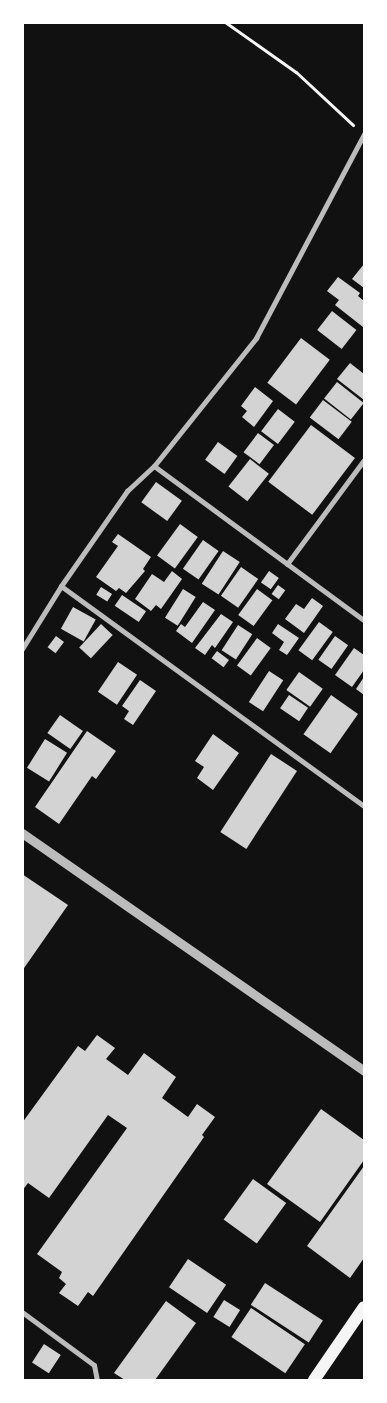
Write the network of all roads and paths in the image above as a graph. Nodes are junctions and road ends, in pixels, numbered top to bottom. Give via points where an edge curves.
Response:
1 (225, 22) edge
2 (364, 135) edge
3 (362, 144) edge
4 (364, 460) edge
5 (154, 466) junction
6 (287, 564) junction
7 (61, 586) junction
8 (364, 620) edge
9 (22, 649) edge
10 (364, 806) edge
11 (22, 833) edge
12 (364, 1071) edge
13 (364, 1307) edge
14 (22, 1312) edge
15 (97, 1380) edge
16 (314, 1380) edge

1 - 2 path via 296,72
2 - 3 street
3 - 5 street via 256,338
4 - 6 street
5 - 6 street
5 - 7 street via 127,491
6 - 8 street
7 - 9 street
7 - 10 street
11 - 12 street
13 - 16 main road
14 - 15 street via 94,1365

